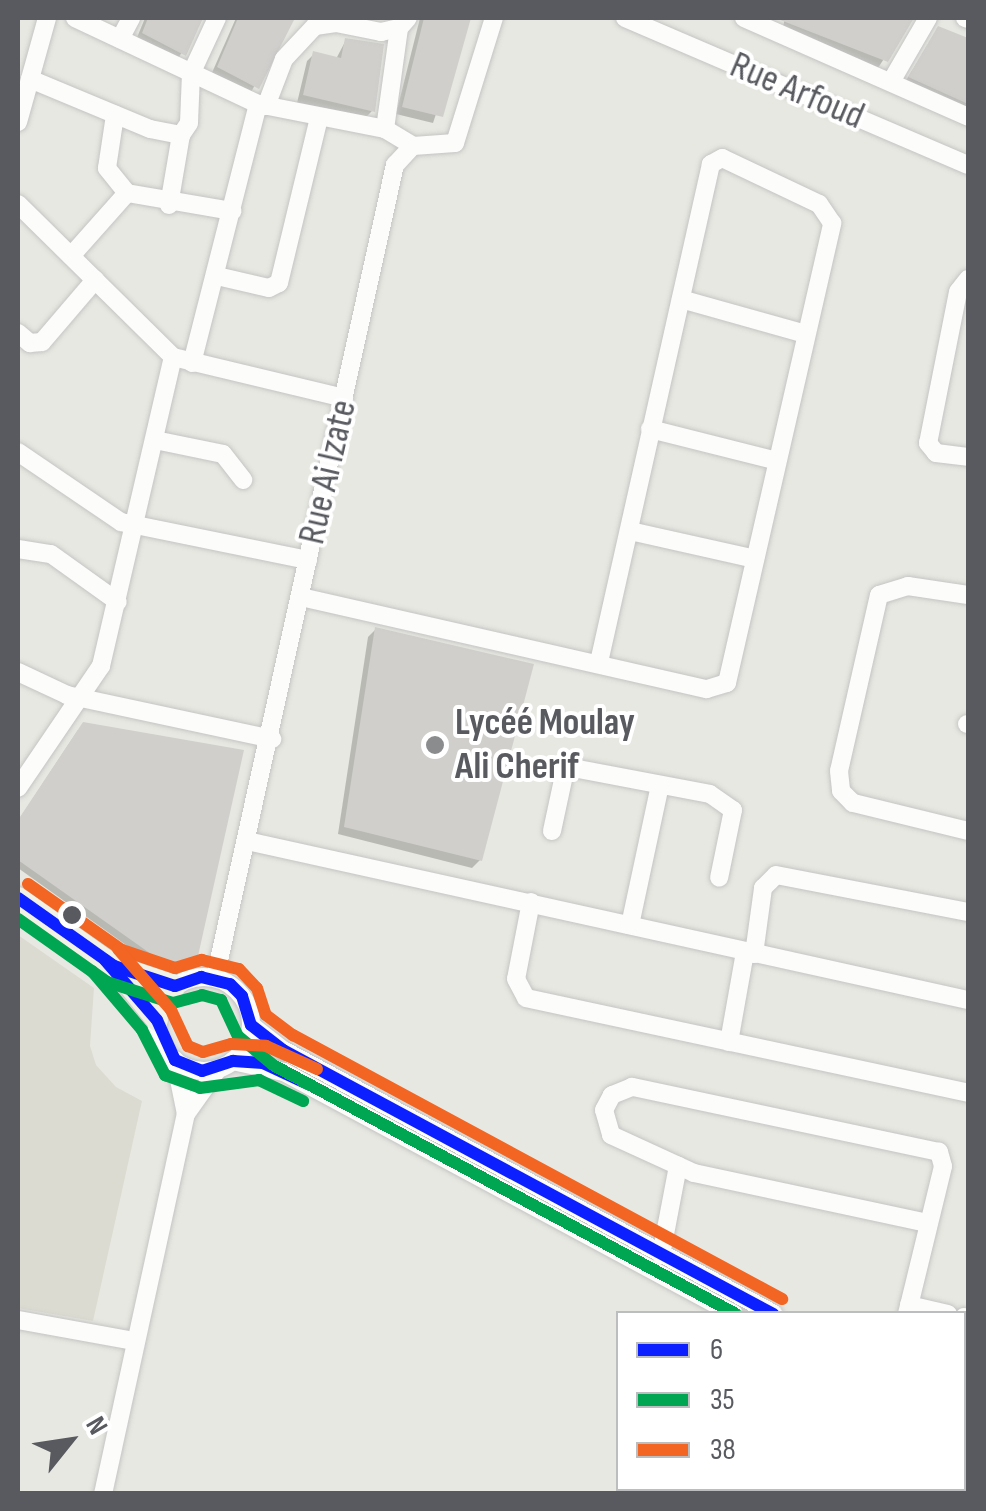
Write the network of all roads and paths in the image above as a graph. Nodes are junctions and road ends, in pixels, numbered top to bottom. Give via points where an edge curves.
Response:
1 (47, 18) edge
2 (76, 18) edge
3 (130, 18) edge
4 (217, 18) edge
5 (494, 18) edge
6 (625, 18) edge
7 (744, 18) edge
8 (928, 18) edge
9 (404, 23) edge
10 (772, 23) edge
11 (120, 39) junction
12 (27, 64) edge
13 (192, 74) junction
14 (892, 80) junction
15 (262, 105) junction
16 (19, 115) edge
17 (115, 115) junction
18 (968, 117) edge
19 (319, 118) junction
20 (384, 129) junction
21 (181, 135) junction
22 (413, 146) junction
23 (968, 166) edge
24 (127, 193) junction
25 (18, 204) edge
26 (170, 205) junction
27 (232, 212) junction
28 (71, 256) junction
29 (217, 276) junction
30 (968, 279) edge
31 (95, 280) junction
32 (681, 298) junction
33 (802, 332) junction
34 (18, 334) edge
35 (183, 360) junction
36 (344, 398) junction
37 (650, 429) junction
38 (155, 440) junction
39 (18, 452) edge
40 (968, 457) edge
41 (773, 460) junction
42 (243, 480) dead end
43 (134, 526) junction
44 (630, 532) junction
45 (18, 549) edge
46 (754, 559) junction
47 (308, 560) junction
48 (968, 595) edge
49 (301, 597) junction
50 (118, 602) junction
51 (599, 662) junction
52 (18, 672) edge
53 (82, 699) junction
54 (272, 738) junction
55 (660, 785) junction
56 (18, 788) edge
57 (552, 831) dead end
58 (968, 831) edge
59 (247, 841) junction
60 (719, 878) dead end
61 (18, 898) edge
62 (531, 902) junction
63 (968, 912) edge
64 (630, 925) junction
65 (750, 953) junction
66 (114, 966) junction
67 (215, 978) junction
68 (175, 986) junction
69 (968, 1000) edge
70 (157, 1020) junction
71 (251, 1025) junction
72 (729, 1042) junction
73 (175, 1060) junction
74 (225, 1065) junction
75 (968, 1093) edge
76 (186, 1114) junction
77 (678, 1166) junction
78 (927, 1222) junction
79 (661, 1254) junction
80 (908, 1309) edge
81 (728, 1311) edge
82 (768, 1311) edge
83 (19, 1326) edge
84 (134, 1341) junction
85 (103, 1494) edge

1 - 12 street
2 - 11 street
3 - 11 street
4 - 13 street
5 - 22 street via 460,136 449,147
6 - 23 street, Rue Arfoud
7 - 10 street, Rue Arfoud
8 - 14 street
9 - 15 street via 315,26 284,59
9 - 20 street
10 - 14 street, Rue Arfoud
11 - 13 street
12 - 16 street
12 - 17 street
13 - 15 street
13 - 21 street
14 - 18 street, Rue Arfoud
15 - 19 street
15 - 27 street
17 - 21 street
17 - 24 street via 108,168
19 - 20 street
19 - 29 street via 280,283 269,288
20 - 22 street
21 - 26 street
22 - 36 street, Rue Ai Izate via 395,165
24 - 26 street
24 - 28 street
25 - 28 street
26 - 27 street
27 - 29 street
28 - 31 street
29 - 35 street
30 - 40 street via 958,292 928,443 936,452
31 - 34 street via 42,342
31 - 35 street
32 - 33 street
32 - 33 street via 711,164 722,158 831,215
32 - 37 street
33 - 41 street
35 - 36 street
35 - 38 street
36 - 47 street, Rue Ai Izate
37 - 41 street
37 - 44 street
38 - 42 street via 223,454
38 - 43 street
39 - 43 street
41 - 46 street
43 - 47 street
43 - 50 street
44 - 46 street
44 - 51 street
45 - 50 street via 51,554
46 - 51 street via 732,668 722,687
47 - 49 street, Rue Ai Izate
48 - 58 street via 908,586 879,595 839,771 853,803
49 - 51 street
49 - 54 street, Rue Ai Izate
50 - 53 street via 110,641
52 - 53 street
53 - 54 street
53 - 56 street
54 - 59 street, Rue Ai Izate
55 - 57 street via 570,769
55 - 60 street via 730,804
55 - 64 street
59 - 62 street
59 - 67 street, Rue Ai Izate
61 - 66 main road
62 - 64 street
62 - 72 street via 516,979 526,998
63 - 65 street via 776,875 763,888
64 - 65 street
65 - 69 street
65 - 72 street
66 - 68 main road
66 - 70 main road
67 - 68 street
67 - 71 street via 242,996
68 - 70 street
70 - 73 street
71 - 74 street
71 - 79 street via 283,1050
72 - 75 street
73 - 74 street via 202,1071
73 - 76 street
74 - 76 street
74 - 81 street via 284,1072
76 - 84 street
77 - 78 street
77 - 78 street via 611,1135 604,1120 612,1095 632,1087 934,1149 944,1160
77 - 79 street
78 - 80 street
79 - 82 street
83 - 84 street
84 - 85 street

